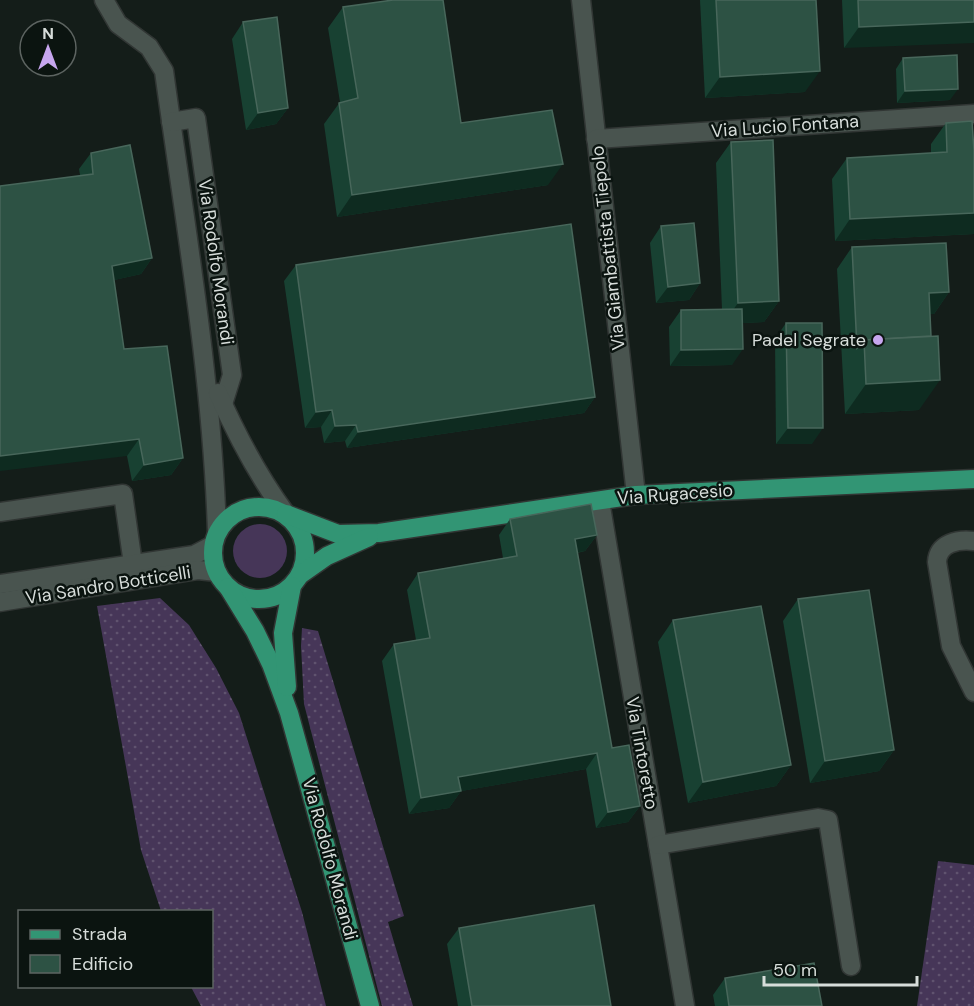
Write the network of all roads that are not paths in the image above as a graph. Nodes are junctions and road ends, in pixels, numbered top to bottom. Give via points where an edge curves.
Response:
1 (104, 0) edge
2 (581, 0) edge
3 (974, 114) edge
4 (171, 122) junction
5 (596, 139) junction
6 (203, 165) junction
7 (178, 169) junction
8 (202, 346) junction
9 (223, 404) junction
10 (974, 479) edge
11 (636, 495) junction
12 (600, 501) junction
13 (0, 512) edge
14 (286, 514) junction
15 (379, 533) junction
16 (215, 538) junction
17 (974, 541) edge
18 (133, 564) junction
19 (222, 580) junction
20 (296, 580) junction
21 (0, 584) edge
22 (0, 602) edge
23 (974, 692) edge
24 (289, 713) junction
25 (658, 845) junction
26 (851, 966) dead end
27 (370, 1006) edge
28 (685, 1006) edge

1 - 4 street, Via Rodolfo Morandi via 118,24 149,47 164,71
2 - 5 street, Via Giambattista Tiepolo
3 - 5 street, Via Lucio Fontana
4 - 6 street, Via Rodolfo Morandi via 196,118
4 - 7 street, Via Rodolfo Morandi
5 - 11 street, Via Giambattista Tiepolo
6 - 7 street
6 - 9 street, Via Rodolfo Morandi via 232,375
7 - 8 street, Via Rodolfo Morandi
8 - 9 street, Via Rodolfo Morandi
8 - 16 street, Via Rodolfo Morandi via 215,476
9 - 14 street, Via Rodolfo Morandi via 256,470
10 - 11 main road, Via Rugacesio
11 - 12 main road, Via Rugacesio
12 - 15 main road, Via Rugacesio
12 - 25 street, Via Tintoretto
13 - 18 street via 123,494
14 - 15 main road, Via Rugacesio via 338,534
14 - 16 main road via 271,507 240,510 226,519
14 - 20 main road via 303,535 306,549 305,562
15 - 20 main road, Via Rugacesio via 327,556
16 - 18 street, Via Sandro Botticelli via 194,555
16 - 19 main road via 213,559
17 - 23 street via 950,543 940,551 937,562 950,641
18 - 21 street, Via Sandro Botticelli
19 - 20 main road via 239,595 253,598 280,594
19 - 22 street, Via Sandro Botticelli via 198,570
19 - 24 main road, Via Rodolfo Morandi via 255,631
20 - 24 main road, Via Rodolfo Morandi via 284,633
24 - 27 main road, Via Rodolfo Morandi
25 - 26 street via 818,818 828,820
25 - 28 street, Via Tintoretto

